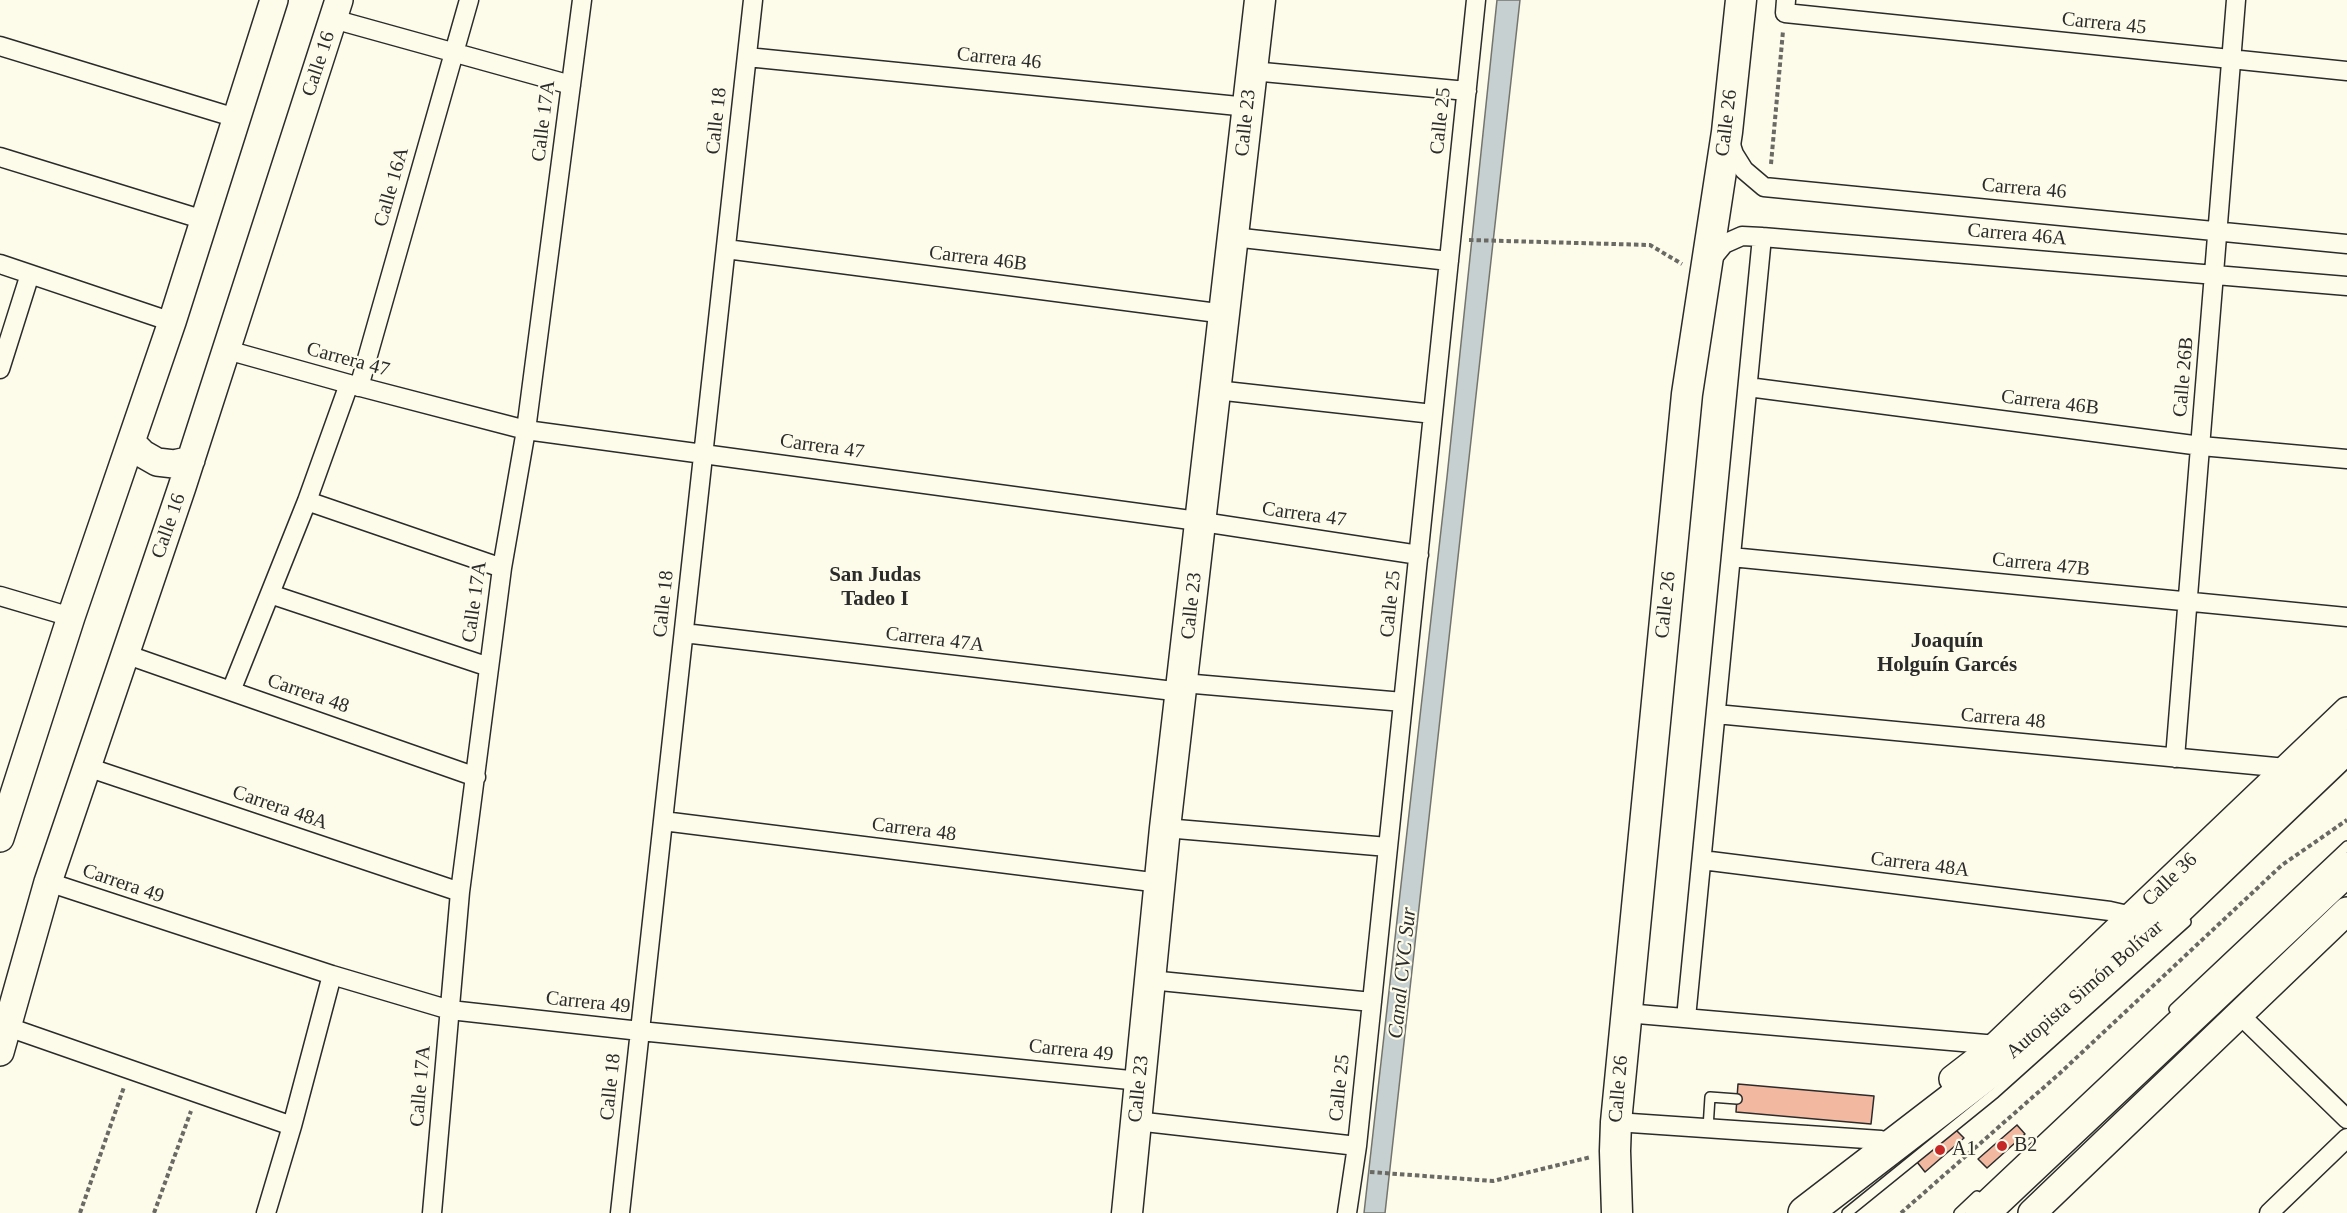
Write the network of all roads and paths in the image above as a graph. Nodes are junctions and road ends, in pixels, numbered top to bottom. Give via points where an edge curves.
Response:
1 (273, 0) edge
2 (469, 0) edge
3 (582, 0) edge
4 (753, 0) edge
5 (1260, 0) edge
6 (1476, 0) edge
7 (1741, 0) edge
8 (2236, 0) edge
9 (1785, 6) edge
10 (336, 9) edge
11 (0, 46) edge
12 (454, 52) junction
13 (747, 57) junction
14 (2232, 60) junction
15 (1252, 71) junction
16 (2347, 71) edge
17 (571, 85) junction
18 (1467, 91) junction
19 (1248, 107) junction
20 (236, 118) junction
21 (1727, 132) junction
22 (0, 157) edge
23 (1771, 164) dead end
24 (204, 220) junction
25 (2218, 230) junction
26 (1233, 237) junction
27 (1762, 237) junction
28 (1459, 240) dead end
29 (2347, 243) edge
30 (726, 249) junction
31 (1449, 261) junction
32 (0, 264) edge
33 (30, 274) junction
34 (2214, 274) junction
35 (1706, 277) junction
36 (2347, 286) edge
37 (1225, 314) junction
38 (172, 322) junction
39 (227, 350) junction
40 (0, 369) edge
41 (354, 386) junction
42 (1748, 387) junction
43 (1216, 390) junction
44 (1433, 414) junction
45 (526, 430) junction
46 (131, 442) junction
47 (2201, 446) junction
48 (703, 453) junction
49 (2347, 459) edge
50 (191, 460) junction
51 (122, 468) junction
52 (182, 487) junction
53 (307, 501) junction
54 (1201, 522) junction
55 (1419, 555) junction
56 (1731, 557) junction
57 (502, 568) junction
58 (270, 594) junction
59 (0, 596) edge
60 (2188, 601) junction
61 (2347, 617) edge
62 (71, 618) junction
63 (684, 633) junction
64 (125, 654) junction
65 (489, 668) junction
66 (1183, 687) junction
67 (231, 691) junction
68 (1403, 702) junction
69 (2347, 711) edge
70 (1716, 714) junction
71 (2347, 746) edge
72 (2175, 758) junction
73 (87, 767) junction
74 (2286, 768) junction
75 (476, 777) junction
76 (2347, 820) edge
77 (663, 821) junction
78 (1165, 828) junction
79 (0, 838) edge
80 (2347, 846) edge
81 (1388, 848) junction
82 (1702, 860) junction
83 (2347, 869) edge
84 (48, 882) junction
85 (1160, 883) junction
86 (460, 892) junction
87 (2196, 912) dead end
88 (2347, 912) edge
89 (2133, 916) junction
90 (332, 975) junction
91 (1150, 980) junction
92 (1372, 1002) junction
93 (450, 1010) junction
94 (1626, 1013) junction
95 (2170, 1014) dead end
96 (2239, 1014) junction
97 (1686, 1018) junction
98 (640, 1031) junction
99 (4, 1040) edge
100 (1997, 1045) junction
101 (130, 1070) junction
102 (1140, 1080) junction
103 (198, 1093) junction
104 (1737, 1099) dead end
105 (2347, 1119) edge
106 (1136, 1121) junction
107 (292, 1126) junction
108 (1708, 1128) junction
109 (1615, 1136) junction
110 (2347, 1138) edge
111 (1881, 1140) junction
112 (1357, 1146) junction
113 (1366, 1172) dead end
114 (1985, 1199) edge
115 (80, 1213) edge
116 (154, 1213) edge
117 (266, 1213) edge
118 (432, 1213) edge
119 (620, 1213) edge
120 (1127, 1213) edge
121 (1347, 1213) edge
122 (1617, 1213) edge
123 (1804, 1213) edge
124 (1847, 1213) edge
125 (1901, 1213) edge
126 (1959, 1213) edge
127 (2032, 1213) edge
128 (2269, 1213) edge

1 - 20 street
2 - 12 street, Calle 16A
3 - 17 street, Calle 17A
4 - 13 street, Calle 18
5 - 15 main road, Calle 23
6 - 18 street, Calle 25
7 - 21 main road, Calle 26
8 - 14 street, Calle 26B
9 - 14 street, Carrera 45
9 - 23 path
10 - 12 street
10 - 39 street, Calle 16
11 - 20 street
12 - 17 street
12 - 41 street, Calle 16A
13 - 19 street, Carrera 46
13 - 30 street, Calle 18
14 - 16 street, Carrera 45
14 - 25 street, Calle 26B
15 - 18 street
15 - 19 main road, Calle 23
17 - 45 street, Calle 17A
18 - 31 street, Calle 25
19 - 26 main road, Calle 23
20 - 24 street
21 - 25 street, Carrera 46 via 1744,170 1764,187
21 - 35 main road, Calle 26
22 - 24 street
24 - 38 street
25 - 29 street, Carrera 46
25 - 34 street, Calle 26B
26 - 31 street
26 - 37 main road, Calle 23
27 - 34 street, Carrera 46A
27 - 35 street, Carrera 46A via 1743,236 1724,244 1711,258
27 - 42 street
28 - 35 path via 1650,246
30 - 37 street, Carrera 46B
30 - 48 street, Calle 18
31 - 44 street, Calle 25
32 - 33 street
33 - 38 street
33 - 40 street
34 - 36 street, Carrera 46A
34 - 47 street, Calle 26B
35 - 94 main road, Calle 26 via 1687,394
37 - 43 main road, Calle 23
38 - 46 street
39 - 41 street, Carrera 47
39 - 50 street, Calle 16
41 - 45 street, Carrera 47
41 - 53 street, Calle 16A
42 - 47 street, Carrera 46B
42 - 56 street
43 - 44 street
43 - 54 main road, Calle 23
44 - 55 street, Calle 25
45 - 48 street, Carrera 47
45 - 57 street, Calle 17A
46 - 50 street via 157,462
46 - 51 street
47 - 49 street, Carrera 46B
47 - 60 street, Calle 26B
48 - 54 street, Carrera 47
48 - 63 street, Calle 18
50 - 52 street, Calle 16
51 - 52 street via 155,469
51 - 62 street
52 - 64 street, Calle 16
53 - 57 street
53 - 58 street, Calle 16A
54 - 55 street, Carrera 47
54 - 66 main road, Calle 23
55 - 68 street, Calle 25
56 - 60 street, Carrera 47B
56 - 70 street
57 - 65 street, Calle 17A
58 - 65 street
58 - 67 street, Calle 16A
59 - 62 street
60 - 61 street, Carrera 47B
60 - 72 street, Calle 26B
62 - 79 street
63 - 66 street, Carrera 47A
63 - 77 street, Calle 18
64 - 67 street, Carrera 48
64 - 73 street, Calle 16
65 - 75 street, Calle 17A
66 - 68 street, Carrera 47A
66 - 78 main road, Calle 23
67 - 75 street, Carrera 48
68 - 81 street, Calle 25
69 - 74 street, Calle 36
70 - 72 street, Carrera 48
70 - 82 street
71 - 123 highway, Autopista Simón Bolívar via 2151,933 2062,1011
72 - 74 street, Carrera 48
73 - 84 street, Calle 16
73 - 86 street, Carrera 48A
74 - 89 street, Calle 36
75 - 86 street, Calle 17A
76 - 125 path via 2282,865 2059,1074
77 - 85 street, Carrera 48
77 - 98 street, Calle 18
78 - 81 street
78 - 85 main road, Calle 23
80 - 95 lane
81 - 92 street, Calle 25
82 - 89 street, Carrera 48A
82 - 97 street
83 - 114 highway
84 - 90 street, Carrera 49
84 - 99 street, Calle 16
85 - 91 main road, Calle 23
86 - 93 street, Calle 17A
87 - 124 lane via 1995,1093
88 - 96 street
89 - 100 street, Calle 36
90 - 93 street, Carrera 49
90 - 107 street
91 - 92 street
91 - 102 main road, Calle 23
92 - 112 street, Calle 25
93 - 98 street, Carrera 49
93 - 118 street, Calle 17A
94 - 97 street
94 - 109 main road, Calle 26
96 - 105 street
96 - 127 street
97 - 100 street
98 - 102 street, Carrera 49
98 - 119 street, Calle 18
99 - 101 street
100 - 111 street, Calle 36
101 - 103 street
101 - 115 path
102 - 106 main road, Calle 23
103 - 107 street
103 - 116 path
104 - 108 lane via 1710,1097
106 - 112 street
106 - 120 main road, Calle 23
107 - 117 street
108 - 109 street
108 - 111 street
109 - 113 path via 1493,1181
109 - 122 main road, Calle 26
110 - 128 street
111 - 123 street, Calle 36
112 - 121 street, Calle 25
114 - 126 lane

